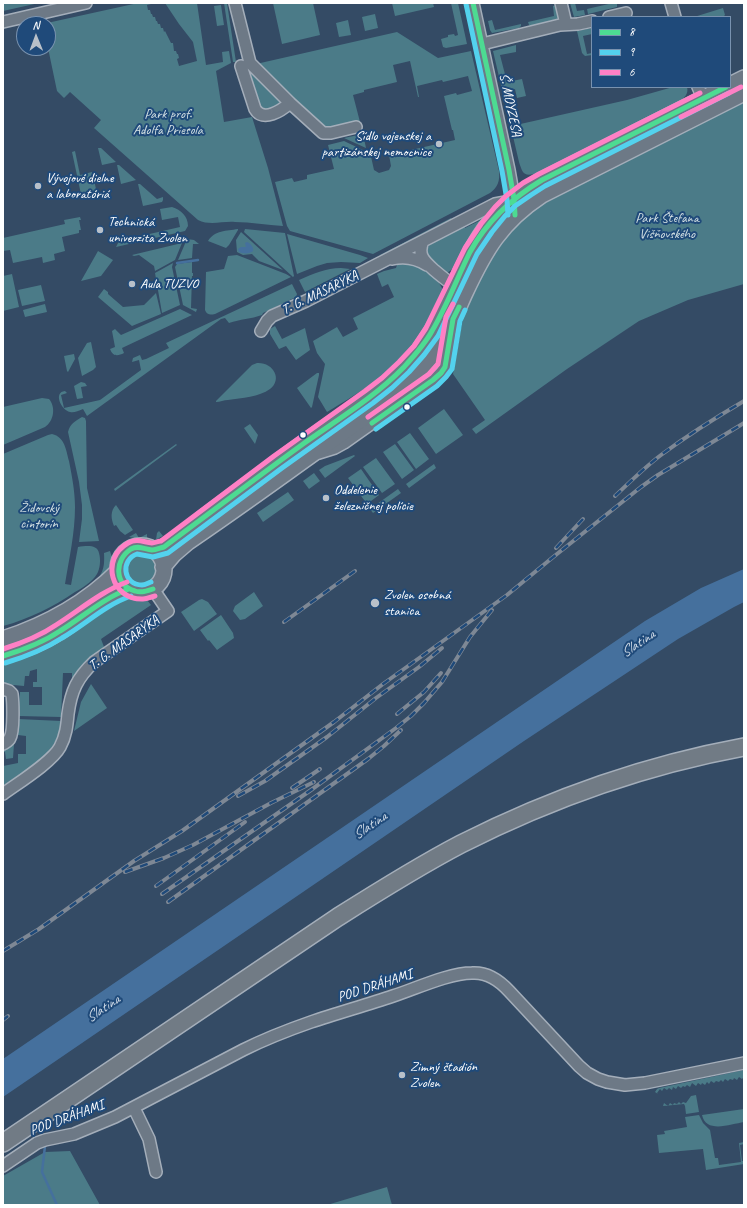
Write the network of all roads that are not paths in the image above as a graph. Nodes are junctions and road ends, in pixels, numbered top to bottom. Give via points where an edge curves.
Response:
1 (86, 3) edge
2 (235, 3) edge
3 (472, 3) edge
4 (561, 3) edge
5 (671, 3) edge
6 (626, 13) dead end
7 (613, 16) edge
8 (675, 16) edge
9 (591, 21) edge
10 (3, 22) edge
11 (566, 24) junction
12 (482, 44) junction
13 (244, 65) junction
14 (744, 78) edge
15 (731, 84) edge
16 (724, 88) edge
17 (744, 93) edge
18 (703, 99) edge
19 (290, 103) junction
20 (356, 127) dead end
21 (513, 205) junction
22 (423, 241) junction
23 (383, 260) junction
24 (433, 269) junction
25 (455, 286) junction
26 (261, 331) dead end
27 (153, 550) junction
28 (163, 567) junction
29 (118, 571) junction
30 (129, 589) junction
31 (153, 589) junction
32 (3, 639) edge
33 (3, 656) edge
34 (3, 689) edge
35 (3, 744) edge
36 (744, 747) edge
37 (3, 794) edge
38 (744, 1063) edge
39 (134, 1108) junction
40 (3, 1143) edge
41 (3, 1166) edge
42 (156, 1172) dead end

1 - 10 street
2 - 13 street
3 - 12 street, Š. MOYZESA
4 - 11 street
5 - 8 street
6 - 7 street
9 - 11 street
11 - 12 street
12 - 21 street, Š. MOYZESA via 509,170
13 - 19 street
13 - 19 street via 257,113 268,115
14 - 15 street
16 - 18 street, T. G. MASARYKA
17 - 18 street, T. G. MASARYKA
18 - 21 street, T. G. MASARYKA via 542,180
19 - 20 street via 323,132 331,133
21 - 22 street, T. G. MASARYKA via 495,204
21 - 25 street, T. G. MASARYKA via 496,216 480,237
21 - 28 street, T. G. MASARYKA via 465,292 444,338 414,377 382,404 188,542
22 - 23 street, T. G. MASARYKA
22 - 24 street, T. G. MASARYKA via 421,255
23 - 24 street, T. G. MASARYKA via 414,258
23 - 26 street, T. G. MASARYKA via 272,316
24 - 25 street, T. G. MASARYKA
25 - 27 street, T. G. MASARYKA via 432,332 419,350 387,383 164,547
27 - 28 street via 160,557
27 - 29 street, T. G. MASARYKA via 141,547 129,550 124,554
28 - 31 street, T. G. MASARYKA via 160,581
29 - 30 street via 122,582
29 - 32 street, T. G. MASARYKA via 103,586 64,612 40,625
30 - 31 street via 141,592
30 - 33 street via 113,594 45,641
31 - 37 street, T. G. MASARYKA via 168,611 84,671 71,697 63,741 57,752
34 - 35 street via 12,694 12,715 11,736
36 - 40 main road via 652,769 607,783 554,802 454,848 338,917
38 - 39 street, POD DRÁHAMI via 645,1083 625,1085 607,1082 592,1076 569,1057 497,980 472,973 443,979 264,1040
39 - 41 street, POD DRÁHAMI via 74,1134 37,1143
39 - 42 street via 148,1139

